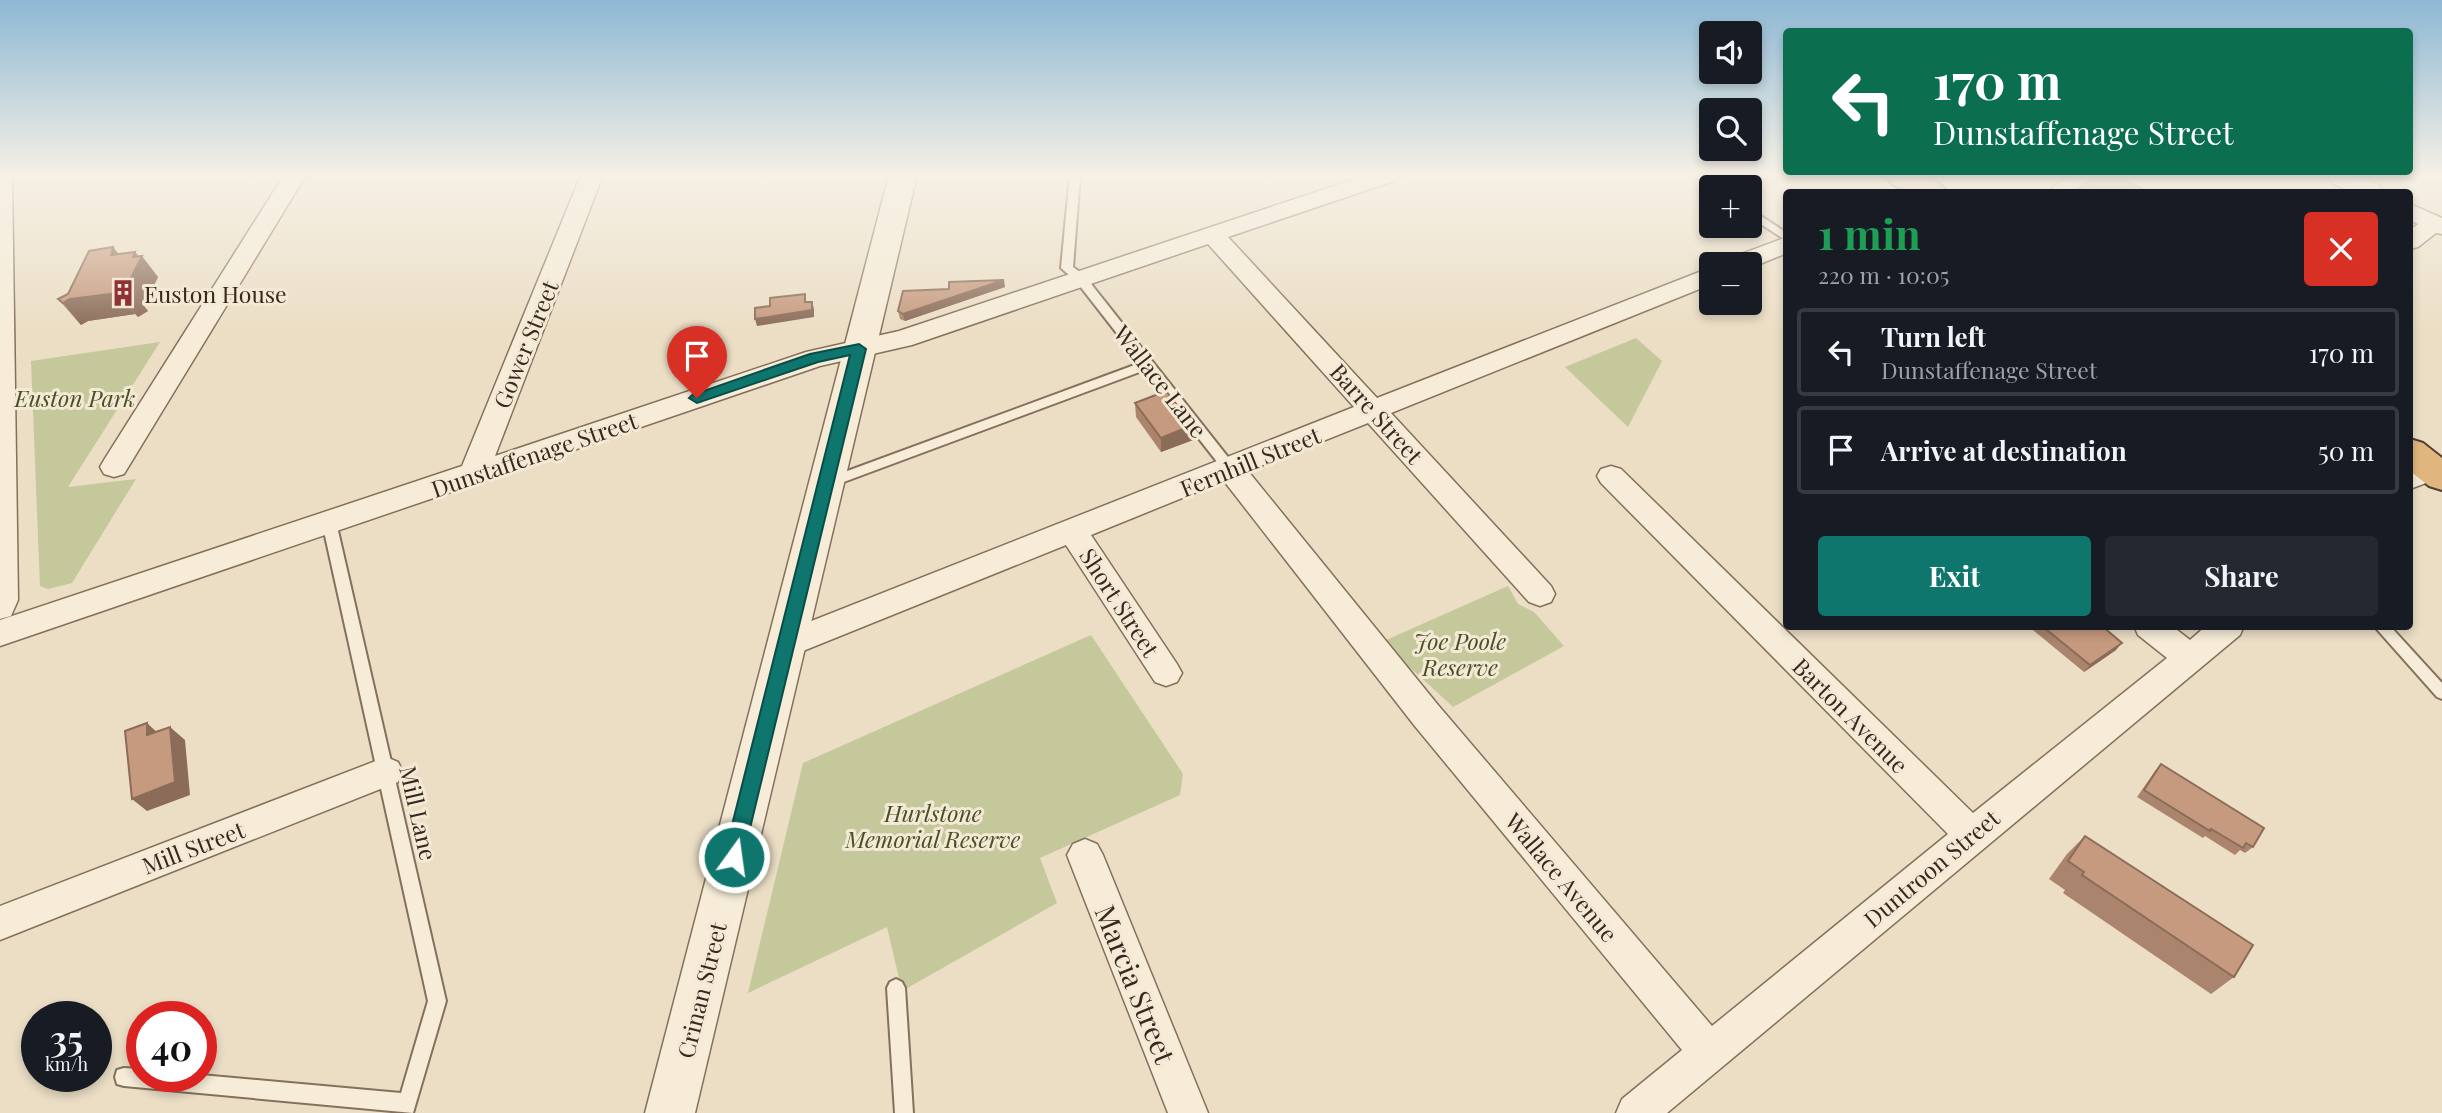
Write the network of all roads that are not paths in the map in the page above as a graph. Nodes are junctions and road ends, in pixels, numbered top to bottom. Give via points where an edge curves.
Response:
1 (1, 227) edge
2 (263, 227) edge
3 (572, 227) edge
4 (890, 227) edge
5 (1071, 227) edge
6 (1233, 227) edge
7 (2435, 227) edge
8 (1212, 234) junction
9 (2413, 240) edge
10 (1783, 246) edge
11 (1762, 254) edge
12 (1080, 278) junction
13 (1699, 280) edge
14 (859, 349) junction
15 (1148, 364) junction
16 (1375, 411) junction
17 (114, 467) dead end
18 (1230, 469) junction
19 (473, 475) junction
20 (1611, 476) dead end
21 (827, 483) junction
22 (329, 522) junction
23 (1073, 532) junction
24 (1540, 594) dead end
25 (0, 607) edge
26 (2154, 630) edge
27 (2224, 630) edge
28 (2385, 630) edge
29 (0, 633) edge
30 (787, 644) junction
31 (2190, 658) junction
32 (1166, 673) dead end
33 (2442, 693) edge
34 (1415, 701) joint
35 (386, 772) junction
36 (1972, 835) junction
37 (1085, 855) dead end
38 (0, 923) edge
39 (896, 988) dead end
40 (1710, 1053) junction
41 (124, 1077) dead end
42 (405, 1108) edge
43 (670, 1113) edge
44 (904, 1113) edge
45 (1188, 1113) edge
46 (1636, 1113) edge

1 - 25 street
2 - 17 street
3 - 19 street, Gower Street
4 - 14 street, Crinan Street
5 - 12 lane, Wallace Lane via 1067,268
6 - 8 street, Dunstaffenage Street
7 - 9 street
8 - 12 street, Dunstaffenage Street
8 - 16 street, Barre Street
10 - 11 street
12 - 14 street, Dunstaffenage Street via 903,339
12 - 15 lane, Wallace Lane
13 - 16 street, Fernhill Street
14 - 19 street, Dunstaffenage Street via 815,358
14 - 21 street, Crinan Street
15 - 18 lane, Wallace Lane
15 - 21 lane
16 - 18 street, Fernhill Street
16 - 24 street, Barre Street
18 - 23 street, Fernhill Street
18 - 34 street, Wallace Lane
19 - 22 street, Dunstaffenage Street
20 - 36 street, Barton Avenue
21 - 30 street, Crinan Street
22 - 29 street, Dunstaffenage Street
22 - 35 lane, Mill Lane
23 - 30 street, Fernhill Street
23 - 32 street, Short Street
26 - 31 street
27 - 31 street, Duntroon Street
28 - 33 lane
30 - 43 street, Crinan Street
31 - 36 street, Duntroon Street
34 - 40 street, Wallace Avenue
35 - 38 street, Mill Street
35 - 42 lane, Mill Lane via 437,1001
36 - 40 street, Duntroon Street
37 - 45 street, Marcia Street
39 - 44 lane
40 - 46 street, Duntroon Street
41 - 42 lane

